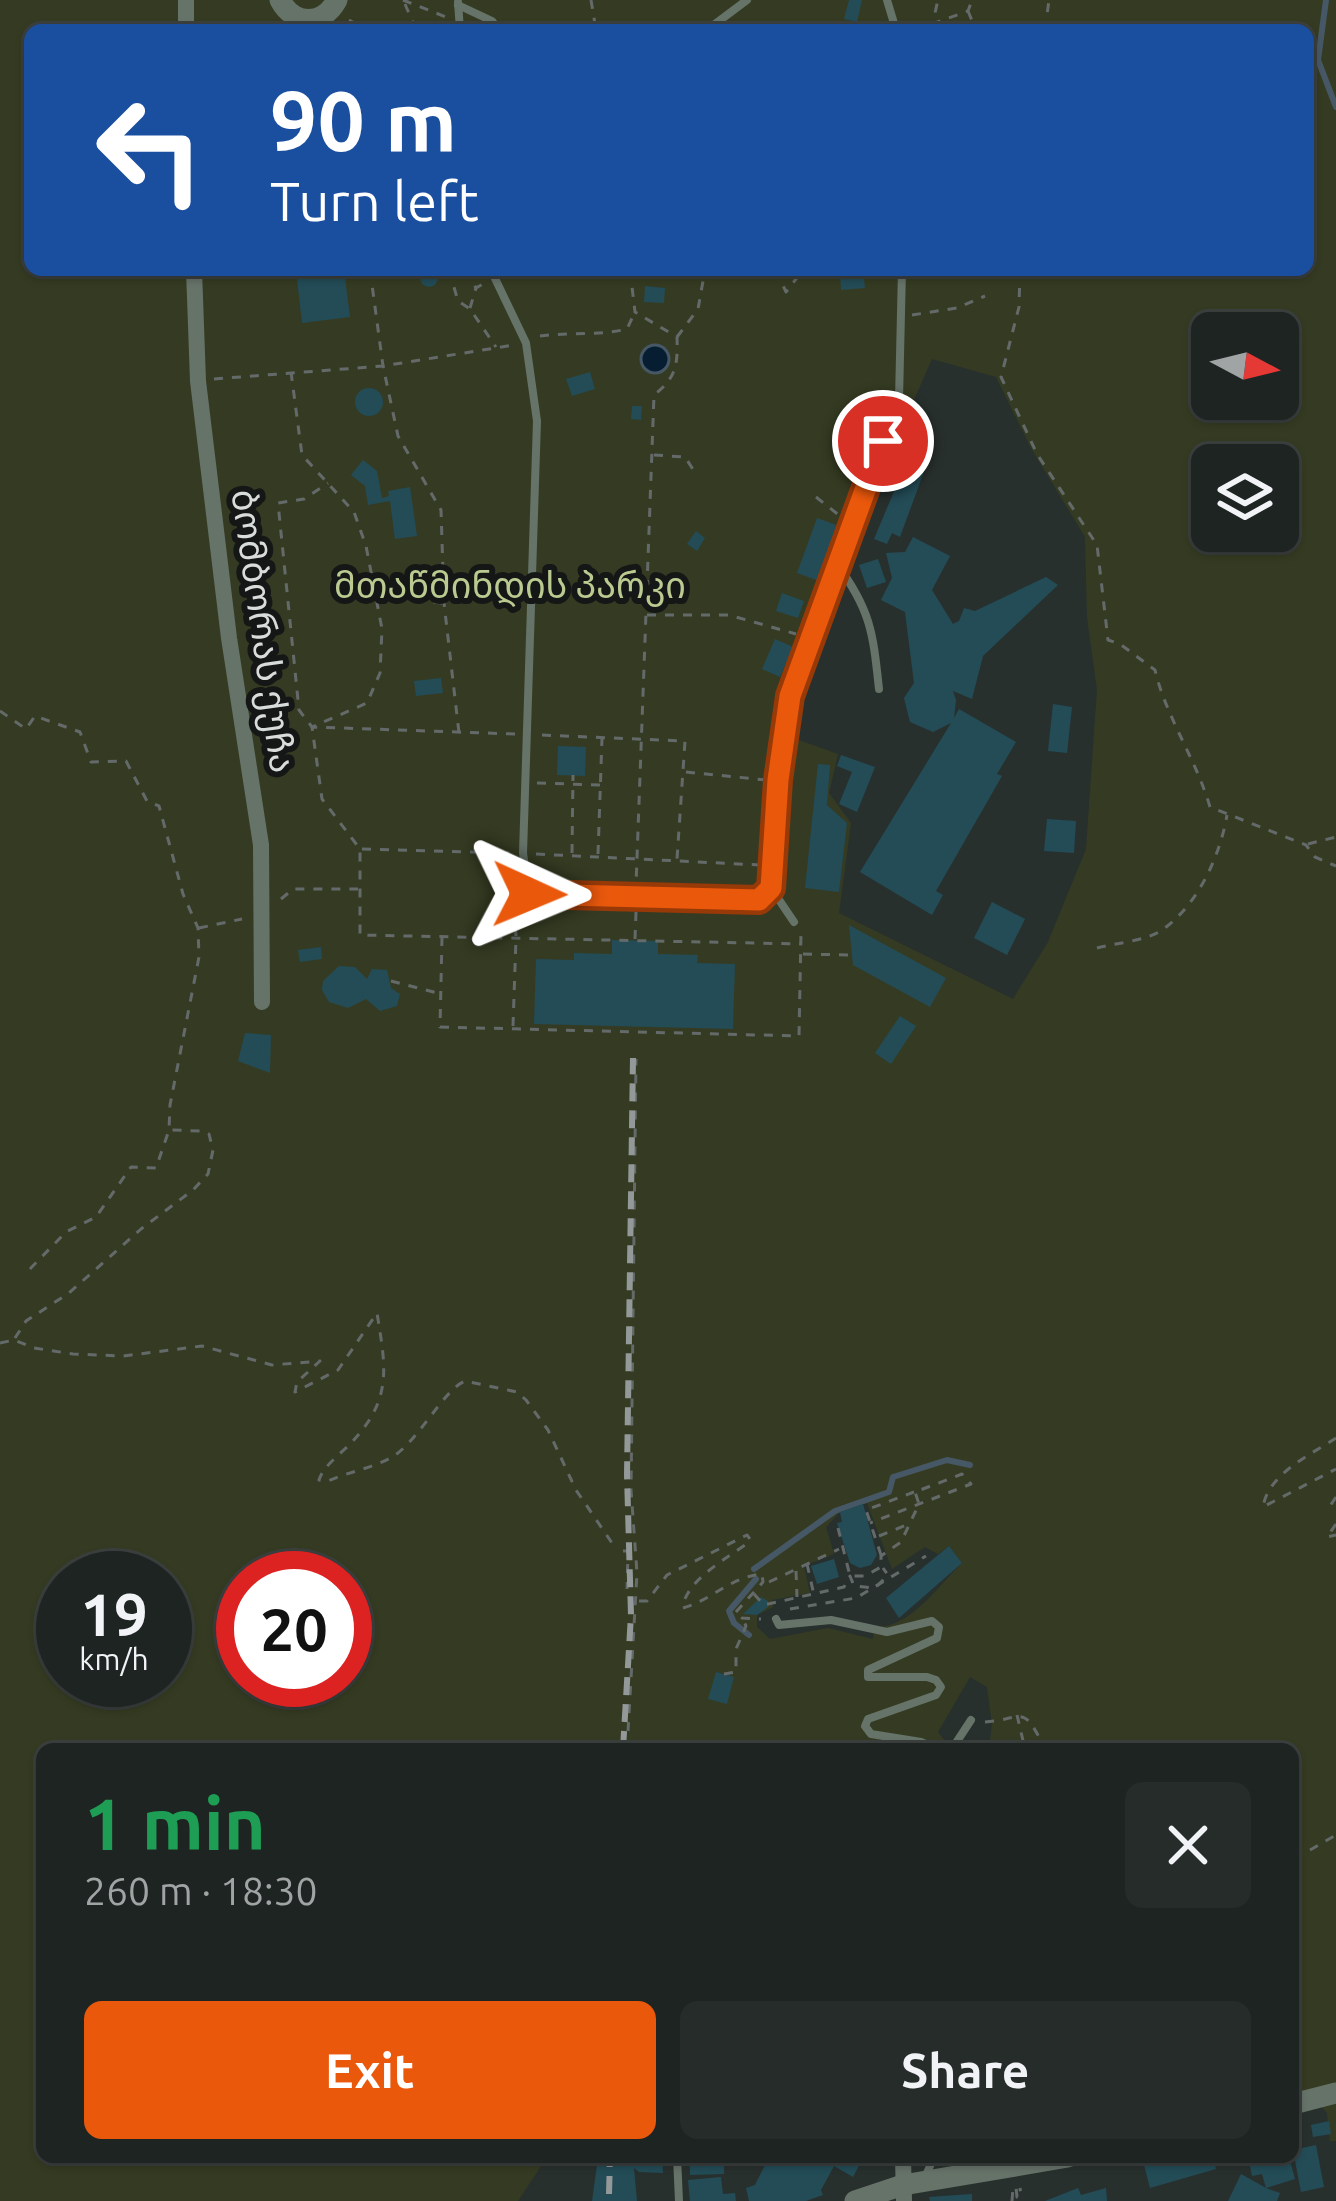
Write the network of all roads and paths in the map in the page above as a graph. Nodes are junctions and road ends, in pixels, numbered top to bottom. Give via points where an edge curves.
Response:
1 (280, 0) edge
2 (403, 0) edge
3 (748, 0) edge
4 (972, 0) edge
5 (458, 3) edge
6 (334, 5) edge
7 (968, 10) junction
8 (359, 24) edge
9 (454, 24) edge
10 (494, 24) edge
11 (714, 24) edge
12 (938, 24) edge
13 (974, 24) edge
14 (194, 276) edge
15 (371, 276) edge
16 (451, 276) edge
17 (469, 276) edge
18 (490, 276) edge
19 (493, 276) edge
20 (631, 276) edge
21 (704, 276) edge
22 (779, 276) edge
23 (798, 276) edge
24 (902, 276) edge
25 (1020, 276) edge
26 (476, 288) junction
27 (986, 296) dead end
28 (470, 309) junction
29 (635, 312) junction
30 (904, 316) junction
31 (540, 336) dead end
32 (677, 337) junction
33 (382, 366) junction
34 (291, 372) junction
35 (198, 381) junction
36 (651, 454) junction
37 (696, 474) dead end
38 (328, 483) junction
39 (815, 496) dead end
40 (851, 524) junction
41 (836, 563) junction
42 (376, 596) junction
43 (444, 604) junction
44 (646, 615) junction
45 (809, 639) junction
46 (879, 689) dead end
47 (0, 711) edge
48 (312, 727) junction
49 (459, 733) junction
50 (528, 735) junction
51 (602, 736) junction
52 (642, 737) junction
53 (684, 772) junction
54 (573, 775) dead end
55 (749, 779) dead end
56 (527, 783) junction
57 (572, 784) junction
58 (602, 785) junction
59 (1228, 813) junction
60 (1336, 836) edge
61 (1306, 845) junction
62 (360, 849) junction
63 (523, 854) junction
64 (572, 854) junction
65 (598, 856) junction
66 (638, 857) junction
67 (677, 859) junction
68 (772, 866) junction
69 (1336, 866) edge
70 (637, 869) dead end
71 (771, 888) junction
72 (293, 889) dead end
73 (360, 889) junction
74 (636, 900) dead end
75 (235, 920) dead end
76 (794, 922) joint
77 (198, 928) junction
78 (515, 931) dead end
79 (442, 937) junction
80 (516, 938) junction
81 (635, 940) junction
82 (802, 944) junction
83 (1097, 948) dead end
84 (802, 954) junction
85 (850, 955) dead end
86 (391, 981) dead end
87 (441, 994) junction
88 (262, 1002) dead end
89 (512, 1028) junction
90 (636, 1059) dead end
91 (170, 1130) junction
92 (27, 1272) dead end
93 (14, 1340) junction
94 (0, 1343) edge
95 (1336, 1438) edge
96 (1336, 1469) edge
97 (915, 1492) junction
98 (1336, 1497) edge
99 (919, 1504) junction
100 (1334, 1507) edge
101 (869, 1520) junction
102 (910, 1523) junction
103 (1336, 1524) edge
104 (838, 1528) dead end
105 (1336, 1535) edge
106 (875, 1537) junction
107 (612, 1543) dead end
108 (841, 1548) junction
109 (623, 1551) dead end
110 (881, 1556) junction
111 (926, 1556) dead end
112 (806, 1562) junction
113 (881, 1567) junction
114 (796, 1568) junction
115 (850, 1576) junction
116 (769, 1582) dead end
117 (875, 1588) junction
118 (627, 1589) dead end
119 (754, 1594) junction
120 (814, 1595) junction
121 (797, 1599) junction
122 (639, 1601) dead end
123 (742, 1618) junction
124 (757, 1619) dead end
125 (776, 1619) joint
126 (724, 1674) dead end
127 (1016, 1713) junction
128 (971, 1720) joint
129 (627, 1743) edge
130 (924, 1743) edge
131 (956, 1743) edge
132 (1024, 1743) edge
133 (1042, 1743) edge
134 (1336, 1835) edge
135 (1299, 1854) edge
136 (1336, 2093) edge
137 (1299, 2102) edge
138 (677, 2163) edge
139 (930, 2163) edge
140 (1038, 2163) edge
141 (1019, 2178) dead end
142 (910, 2189) edge
143 (679, 2201) edge
144 (855, 2201) edge
145 (1012, 2201) edge

1 - 6 street via 308,21
2 - 9 path
3 - 11 lane
4 - 7 path
5 - 10 lane
6 - 8 path
7 - 12 path
7 - 13 path
14 - 35 street, ბომბორას ქუჩა
15 - 33 path
16 - 28 path via 458,301
17 - 26 path
18 - 26 path
19 - 50 lane via 526,344 537,421
20 - 29 path
21 - 32 path via 698,309
22 - 23 path via 786,292
24 - 30 lane
25 - 59 path via 1005,390 1097,544 1108,640 1155,670 1210,807
26 - 28 path
27 - 30 path
28 - 33 path via 496,347
29 - 31 path via 627,329
29 - 32 path
30 - 40 lane via 899,399
32 - 36 path via 672,381 654,395
33 - 34 path
33 - 43 path via 398,436 441,510
34 - 35 path
34 - 38 path via 302,455
35 - 88 street, ბომბორას ქუჩა via 261,845
36 - 37 path via 685,457
36 - 44 path
38 - 42 path via 354,512
38 - 48 path via 304,500 278,503 299,710
39 - 40 path
40 - 41 lane
41 - 45 lane
41 - 46 lane via 872,623
42 - 43 path
42 - 48 path via 380,674 367,703
43 - 49 path
44 - 45 path via 752,619
44 - 52 path
45 - 68 lane via 790,696
47 - 77 path via 26,729 35,716 80,732 91,762 126,761 147,801 159,806
48 - 49 path
48 - 62 path via 322,799
49 - 50 path
50 - 51 path
50 - 56 lane
51 - 52 path
51 - 58 path
52 - 53 path via 685,741
52 - 66 path
53 - 55 path
53 - 67 path
54 - 57 path
56 - 57 path
56 - 63 lane
57 - 58 path
57 - 64 path
58 - 65 path
59 - 61 path
59 - 83 path via 1199,891 1160,932
60 - 61 path
61 - 69 path
62 - 63 path
62 - 73 path
63 - 64 path
63 - 71 lane via 529,894 759,900
64 - 65 path
65 - 66 path
66 - 67 path
66 - 70 path
67 - 68 path
68 - 71 lane
71 - 76 lane
72 - 73 path
73 - 79 path via 360,935
74 - 81 path
75 - 77 path
76 - 82 path
77 - 91 path
78 - 80 path
79 - 80 path
79 - 87 path
80 - 81 path
80 - 89 path
81 - 82 path
82 - 84 path
84 - 85 path
84 - 89 path via 800,1036
86 - 87 path
87 - 89 path via 440,1027
90 - 129 path via 637,1573
91 - 92 path via 156,1168 131,1167 96,1217 66,1232
91 - 93 path via 209,1134 208,1174
93 - 94 path
93 - 107 path via 73,1354 202,1346 272,1365 320,1361 295,1392 338,1370 377,1313 383,1390 357,1437 319,1480 393,1456 457,1383 517,1392 548,1430
95 - 96 path via 1286,1470 1263,1507
97 - 99 path
97 - 99 path via 962,1474 971,1484
97 - 101 path via 866,1510
98 - 100 path
99 - 101 path
99 - 102 path
101 - 106 path
102 - 106 path
102 - 110 path via 901,1543
103 - 105 path via 1327,1537
104 - 108 path
106 - 110 path
108 - 112 path
108 - 115 path
109 - 118 path
110 - 113 path
111 - 117 path
112 - 114 path
112 - 120 path
113 - 115 path
113 - 117 path via 888,1575
114 - 116 path
114 - 121 path
115 - 117 path via 854,1586
115 - 120 path via 844,1587
117 - 125 path
119 - 121 path via 764,1605
119 - 122 path via 762,1574 683,1608 684,1597 748,1543 747,1534 667,1575
119 - 123 path via 735,1613
120 - 121 path
123 - 124 path
123 - 126 path via 736,1672
125 - 130 lane via 887,1632 932,1621 938,1638 868,1670 868,1677 936,1680 936,1695 865,1726 871,1734
127 - 128 path via 992,1723
127 - 132 path
127 - 133 path
128 - 131 lane
134 - 135 path
136 - 137 street
138 - 143 lane
139 - 142 lane
140 - 142 street
141 - 145 path via 1021,2197 1012,2188
142 - 144 street

